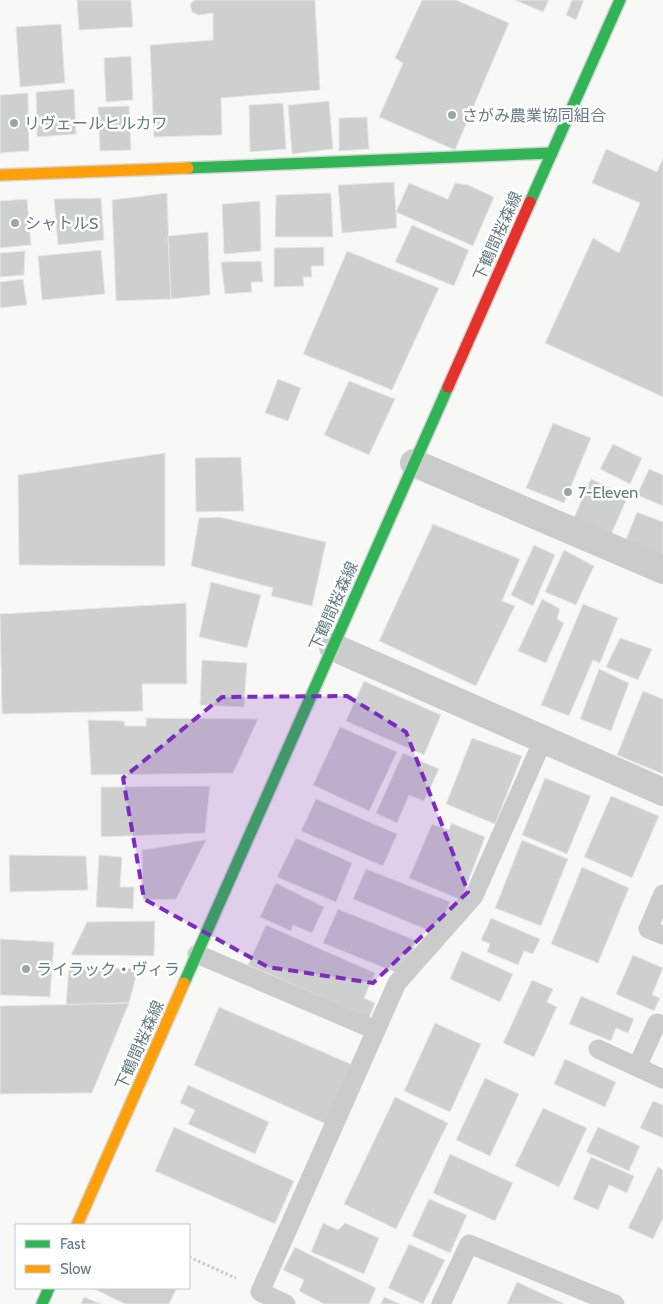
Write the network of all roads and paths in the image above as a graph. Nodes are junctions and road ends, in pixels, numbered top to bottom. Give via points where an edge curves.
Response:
1 (620, 0) edge
2 (552, 153) junction
3 (0, 175) edge
4 (414, 463) junction
5 (663, 570) edge
6 (333, 647) junction
7 (543, 740) junction
8 (663, 792) edge
9 (663, 894) edge
10 (663, 936) edge
11 (197, 954) junction
12 (657, 1023) dead end
13 (375, 1030) junction
14 (598, 1049) dead end
15 (637, 1067) junction
16 (663, 1078) edge
17 (77, 1224) edge
18 (190, 1257) edge
19 (49, 1289) edge
20 (260, 1292) junction
21 (42, 1304) edge
22 (286, 1304) edge
23 (440, 1304) edge
24 (615, 1304) edge

1 - 2 street, 下鶴間桜森線
2 - 3 street
2 - 4 street, 下鶴間桜森線
4 - 5 street
4 - 6 street, 下鶴間桜森線
6 - 7 street
6 - 11 street, 下鶴間桜森線
7 - 8 street
7 - 13 lane via 474,896 397,983
9 - 10 lane via 648,929
11 - 13 lane
11 - 17 street, 下鶴間桜森線
12 - 15 lane
13 - 20 lane
14 - 15 lane
15 - 16 lane
18 - 20 path
19 - 21 street
20 - 22 lane
23 - 24 lane via 469,1244

